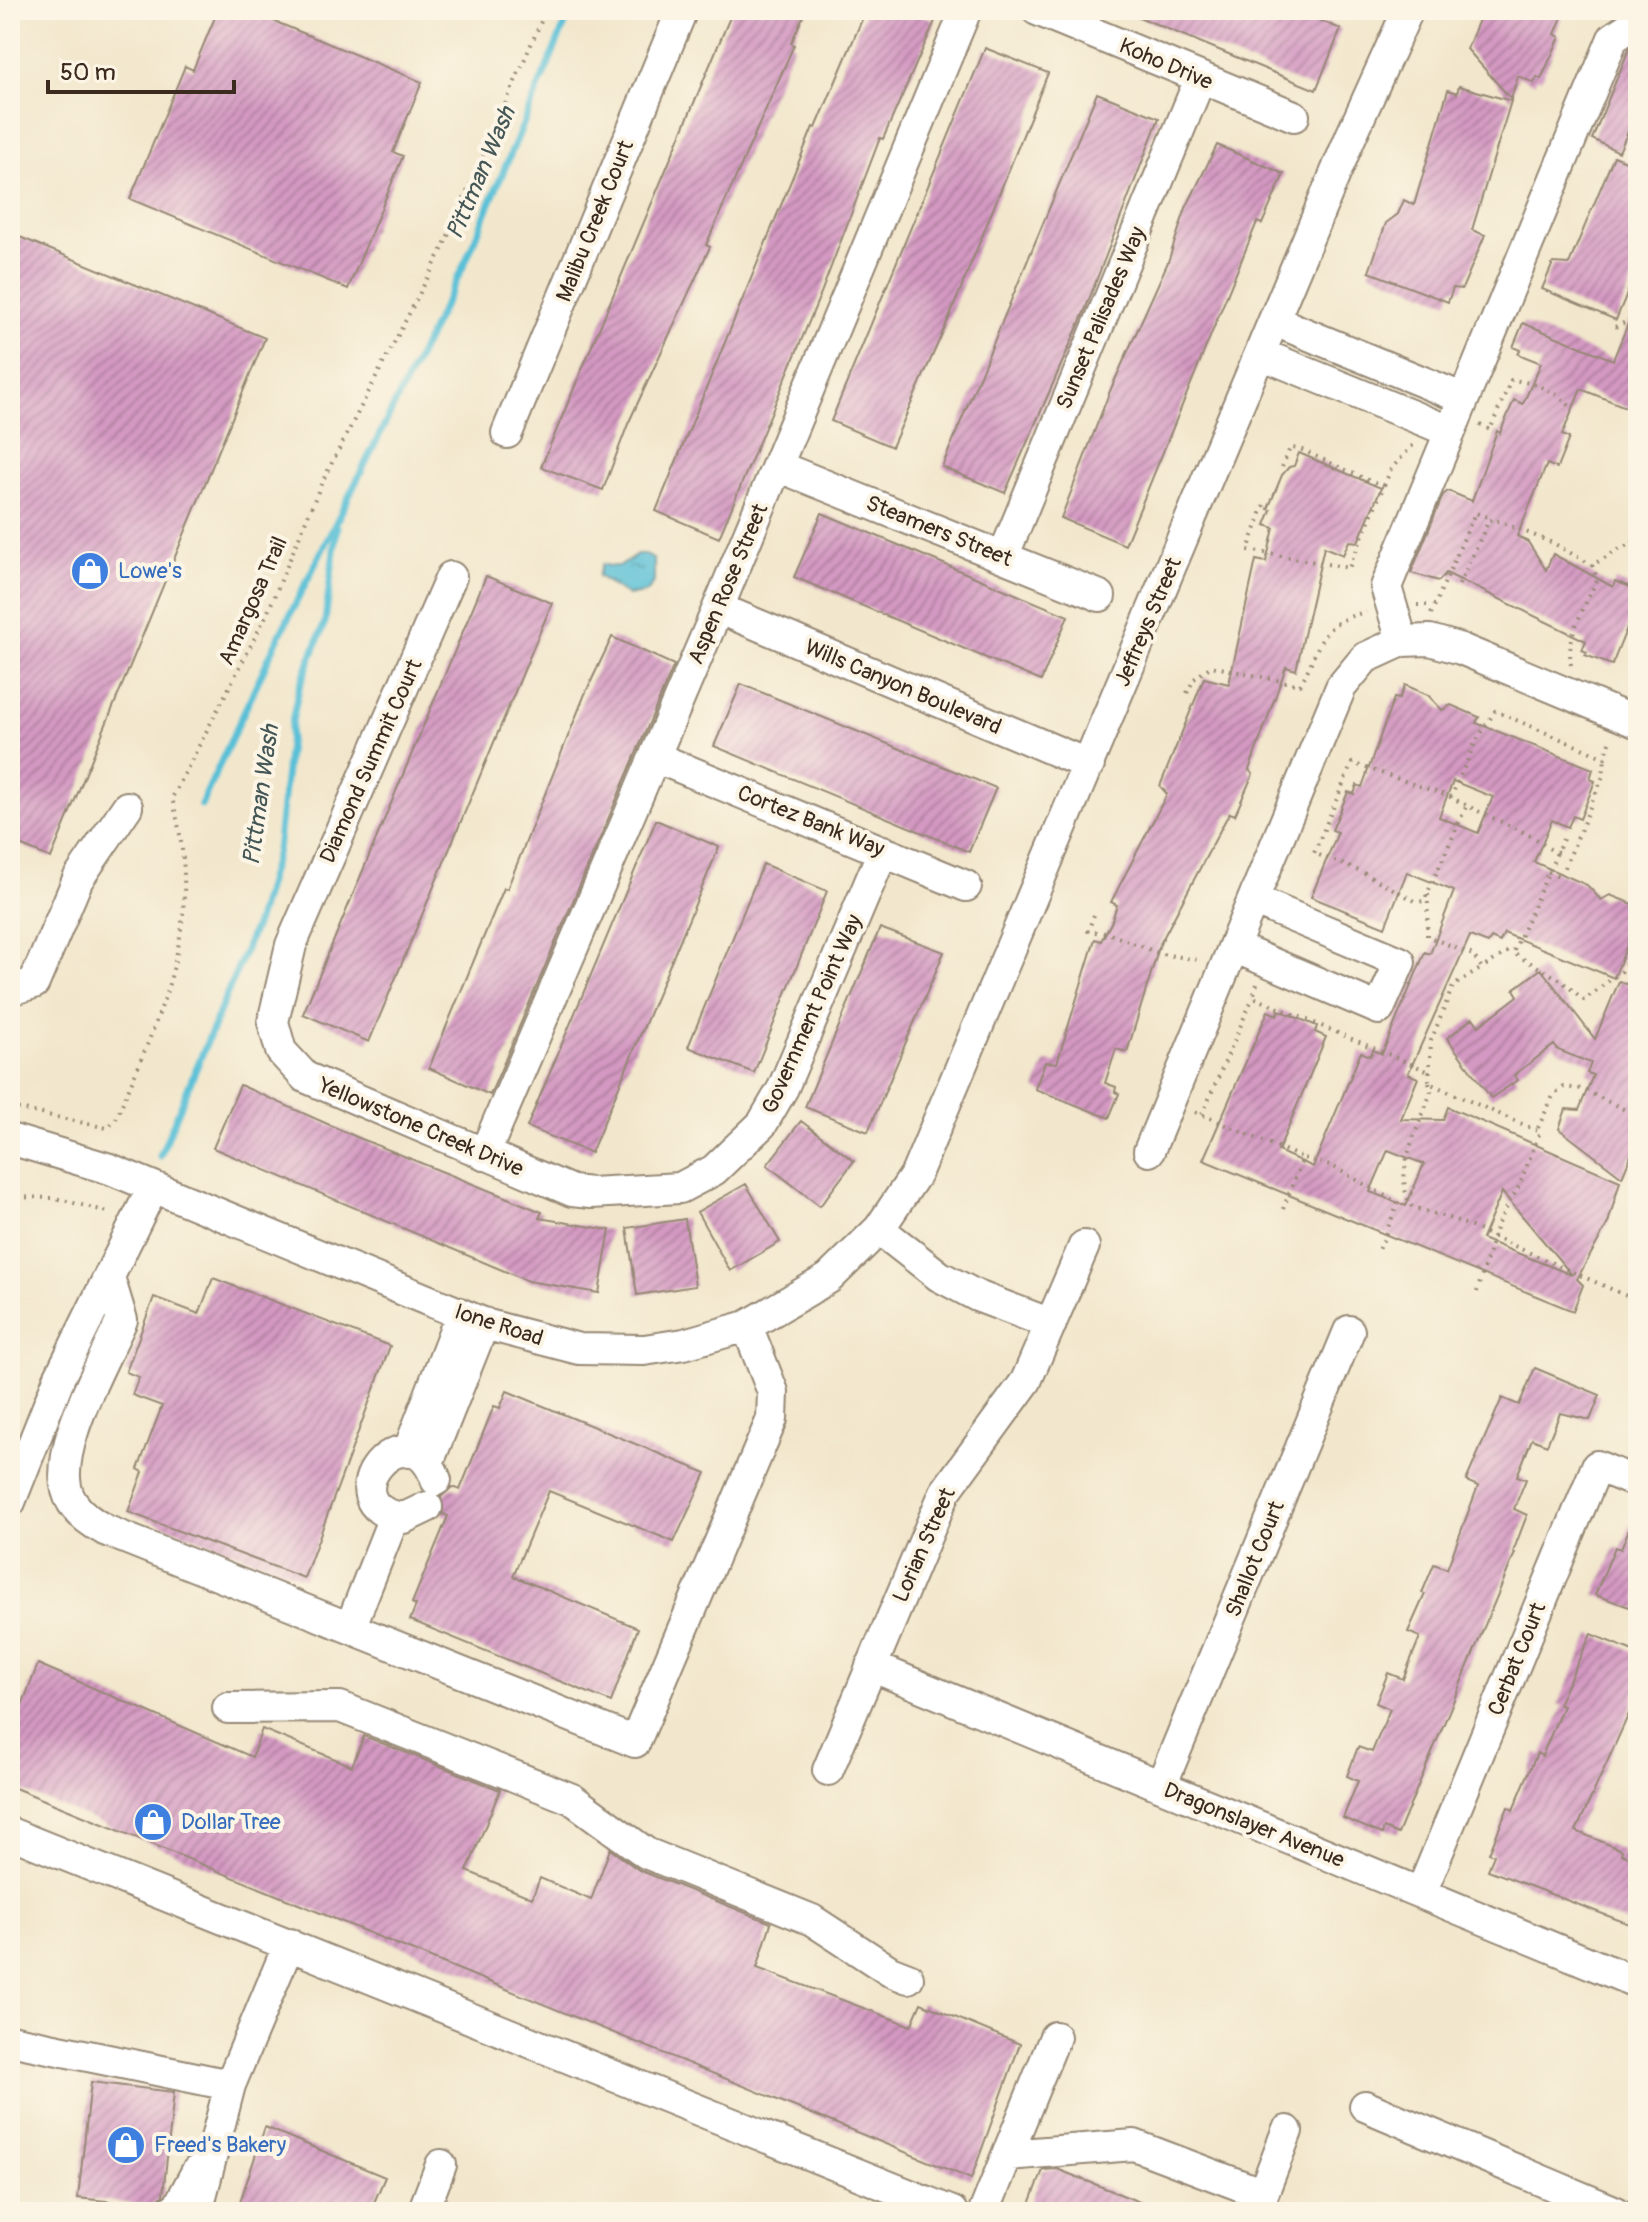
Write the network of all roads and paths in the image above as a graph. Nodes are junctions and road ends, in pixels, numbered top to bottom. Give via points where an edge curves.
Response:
1 (546, 10) edge
2 (682, 10) edge
3 (966, 10) edge
4 (1037, 10) edge
5 (1408, 10) edge
6 (1638, 21) edge
7 (1200, 79) junction
8 (1294, 116) dead end
9 (1638, 310) edge
10 (1275, 321) junction
11 (1615, 327) dead end
12 (1261, 354) junction
13 (1389, 368) junction
14 (1375, 400) junction
15 (1571, 408) dead end
16 (1455, 414) junction
17 (507, 433) dead end
18 (1418, 441) dead end
19 (777, 466) junction
20 (1282, 467) dead end
21 (1383, 487) junction
22 (1264, 505) dead end
23 (1493, 519) junction
24 (1638, 539) edge
25 (1003, 557) junction
26 (1592, 565) junction
27 (451, 577) dead end
28 (1459, 585) dead end
29 (1100, 596) dead end
30 (1392, 606) junction
31 (718, 608) junction
32 (1412, 641) junction
33 (1187, 693) dead end
34 (1589, 704) junction
35 (1628, 720) edge
36 (655, 757) junction
37 (1605, 758) junction
38 (1089, 765) junction
39 (1451, 797) junction
40 (127, 807) dead end
41 (1466, 807) junction
42 (1563, 839) dead end
43 (883, 851) junction
44 (1558, 852) junction
45 (1548, 872) junction
46 (966, 886) dead end
47 (1428, 894) junction
48 (1253, 900) junction
49 (1094, 915) dead end
50 (1638, 943) edge
51 (291, 945) joint
52 (1512, 949) junction
53 (1229, 959) junction
54 (1266, 961) junction
55 (1482, 968) junction
56 (10, 990) edge
57 (1253, 997) junction
58 (1430, 1072) junction
59 (1429, 1083) junction
60 (1170, 1102) junction
61 (10, 1107) edge
62 (1202, 1115) junction
63 (1638, 1116) edge
64 (1538, 1128) junction
65 (10, 1139) edge
66 (1149, 1151) dead end
67 (484, 1155) junction
68 (1303, 1158) junction
69 (153, 1187) junction
70 (680, 1188) joint
71 (10, 1197) edge
72 (1398, 1203) junction
73 (1410, 1204) junction
74 (1283, 1209) dead end
75 (114, 1214) dead end
76 (879, 1229) junction
77 (1492, 1238) junction
78 (1084, 1246) dead end
79 (1379, 1250) dead end
80 (109, 1277) junction
81 (1477, 1292) dead end
82 (1638, 1301) edge
83 (472, 1319) junction
84 (1051, 1324) junction
85 (747, 1326) junction
86 (1349, 1331) dead end
87 (425, 1475) junction
88 (1638, 1483) edge
89 (10, 1502) edge
90 (394, 1517) junction
91 (350, 1628) junction
92 (871, 1666) junction
93 (228, 1708) dead end
94 (828, 1770) dead end
95 (1161, 1786) junction
96 (10, 1833) edge
97 (1421, 1893) junction
98 (289, 1944) junction
99 (908, 1978) dead end
100 (1638, 1983) edge
101 (1055, 2037) dead end
102 (10, 2040) edge
103 (230, 2085) junction
104 (1365, 2106) dead end
105 (1287, 2131) dead end
106 (217, 2138) junction
107 (1007, 2155) junction
108 (441, 2165) dead end
109 (1260, 2203) edge
110 (170, 2212) edge
111 (197, 2212) edge
112 (423, 2212) edge
113 (952, 2212) edge
114 (984, 2212) edge
115 (1616, 2212) edge

1 - 61 path, Amargosa Trail via 441,252 322,482 267,614 172,798 184,843 178,953 168,993 115,1121 107,1128
2 - 17 street, Malibu Creek Court
3 - 19 street, Aspen Rose Street
4 - 7 street, Koho Drive
5 - 10 street, Jeffreys Street
6 - 16 street via 1613,38
7 - 8 street, Koho Drive
7 - 25 street, Sunset Palisades Way
9 - 11 path
10 - 12 street, Jeffreys Street
10 - 13 street
12 - 14 street
12 - 38 street, Jeffreys Street
13 - 14 street
13 - 16 street
14 - 16 street
15 - 16 path via 1534,385 1511,380 1490,430
16 - 30 street via 1386,587
18 - 21 path via 1391,469
19 - 25 street, Steamers Street
19 - 31 street, Aspen Rose Street
20 - 21 path via 1294,448
21 - 22 path via 1349,568 1248,550
23 - 26 path
23 - 28 path
23 - 32 path via 1475,513
24 - 26 path
25 - 29 street, Steamers Street
26 - 34 path via 1597,579 1569,643 1571,664
27 - 51 street, Diamond Summit Court
30 - 32 street
30 - 33 path via 1334,623 1324,632 1300,685 1211,666 1194,679
31 - 36 street, Aspen Rose Street
31 - 38 street, Wills Canyon Boulevard
32 - 34 street via 1461,649
32 - 48 street via 1365,658 1341,687
34 - 35 street
35 - 37 path
36 - 43 street, Cortez Bank Way
36 - 67 street, Aspen Rose Street
37 - 39 path via 1495,711
37 - 45 path via 1603,776 1561,877
38 - 76 street, Jeffreys Street via 916,1174
39 - 41 path
39 - 47 path via 1352,763 1314,847 1314,853 1417,902
40 - 56 street via 78,879 34,983
41 - 44 path
41 - 47 path
42 - 44 path
43 - 46 street, Cortez Bank Way
43 - 70 street, Government Point Way via 783,1088 762,1124 714,1170
44 - 45 path
45 - 52 path
47 - 55 path via 1427,936 1473,955
48 - 53 street
48 - 54 street via 1400,962 1379,1009
49 - 53 path via 1088,931 1161,954
50 - 52 path via 1622,971 1584,1000
51 - 67 street, Yellowstone Creek Drive via 273,1022 281,1051 305,1077
52 - 55 path
53 - 54 street
53 - 60 street
54 - 57 path
55 - 58 path via 1453,986 1431,1041
57 - 58 path
57 - 62 path
58 - 59 path
59 - 64 path
59 - 73 path via 1404,1179
60 - 62 path
60 - 66 street
62 - 68 path
63 - 64 path via 1582,1089 1564,1087 1553,1096
64 - 77 path via 1519,1186
65 - 69 street, Ione Road
67 - 70 street, Yellowstone Creek Drive via 572,1191
68 - 72 path via 1354,1176
68 - 74 path
69 - 80 street
69 - 83 street, Ione Road
71 - 75 path via 55,1198
72 - 73 path
72 - 79 path
73 - 77 path
76 - 84 street via 939,1276
76 - 85 street, Ione Road via 829,1278
77 - 81 path
77 - 82 path
78 - 84 street, Lorian Street
80 - 89 street via 60,1376
80 - 91 street via 123,1315 68,1444 65,1477 70,1500 87,1520 105,1530
83 - 85 street, Ione Road via 579,1349 644,1350
83 - 87 street
84 - 92 street, Lorian Street via 1026,1381 945,1492
85 - 91 street via 773,1392 772,1419 635,1742
86 - 95 street, Shallot Court
87 - 90 street via 415,1516
87 - 90 street via 386,1455 378,1462 369,1482 376,1504
88 - 97 street, Cerbat Court via 1597,1466
90 - 91 street
92 - 94 street, Lorian Street
92 - 95 street, Dragonslayer Avenue
93 - 99 street via 340,1707 572,1799 646,1853 812,1920
95 - 97 street, Dragonslayer Avenue
96 - 98 street
97 - 100 street, Dragonslayer Avenue
98 - 103 street
98 - 113 street
101 - 107 street
102 - 103 street
103 - 106 street
104 - 115 street
105 - 109 street
106 - 110 street
106 - 111 street
107 - 109 street via 1134,2145
107 - 114 street
108 - 112 street

